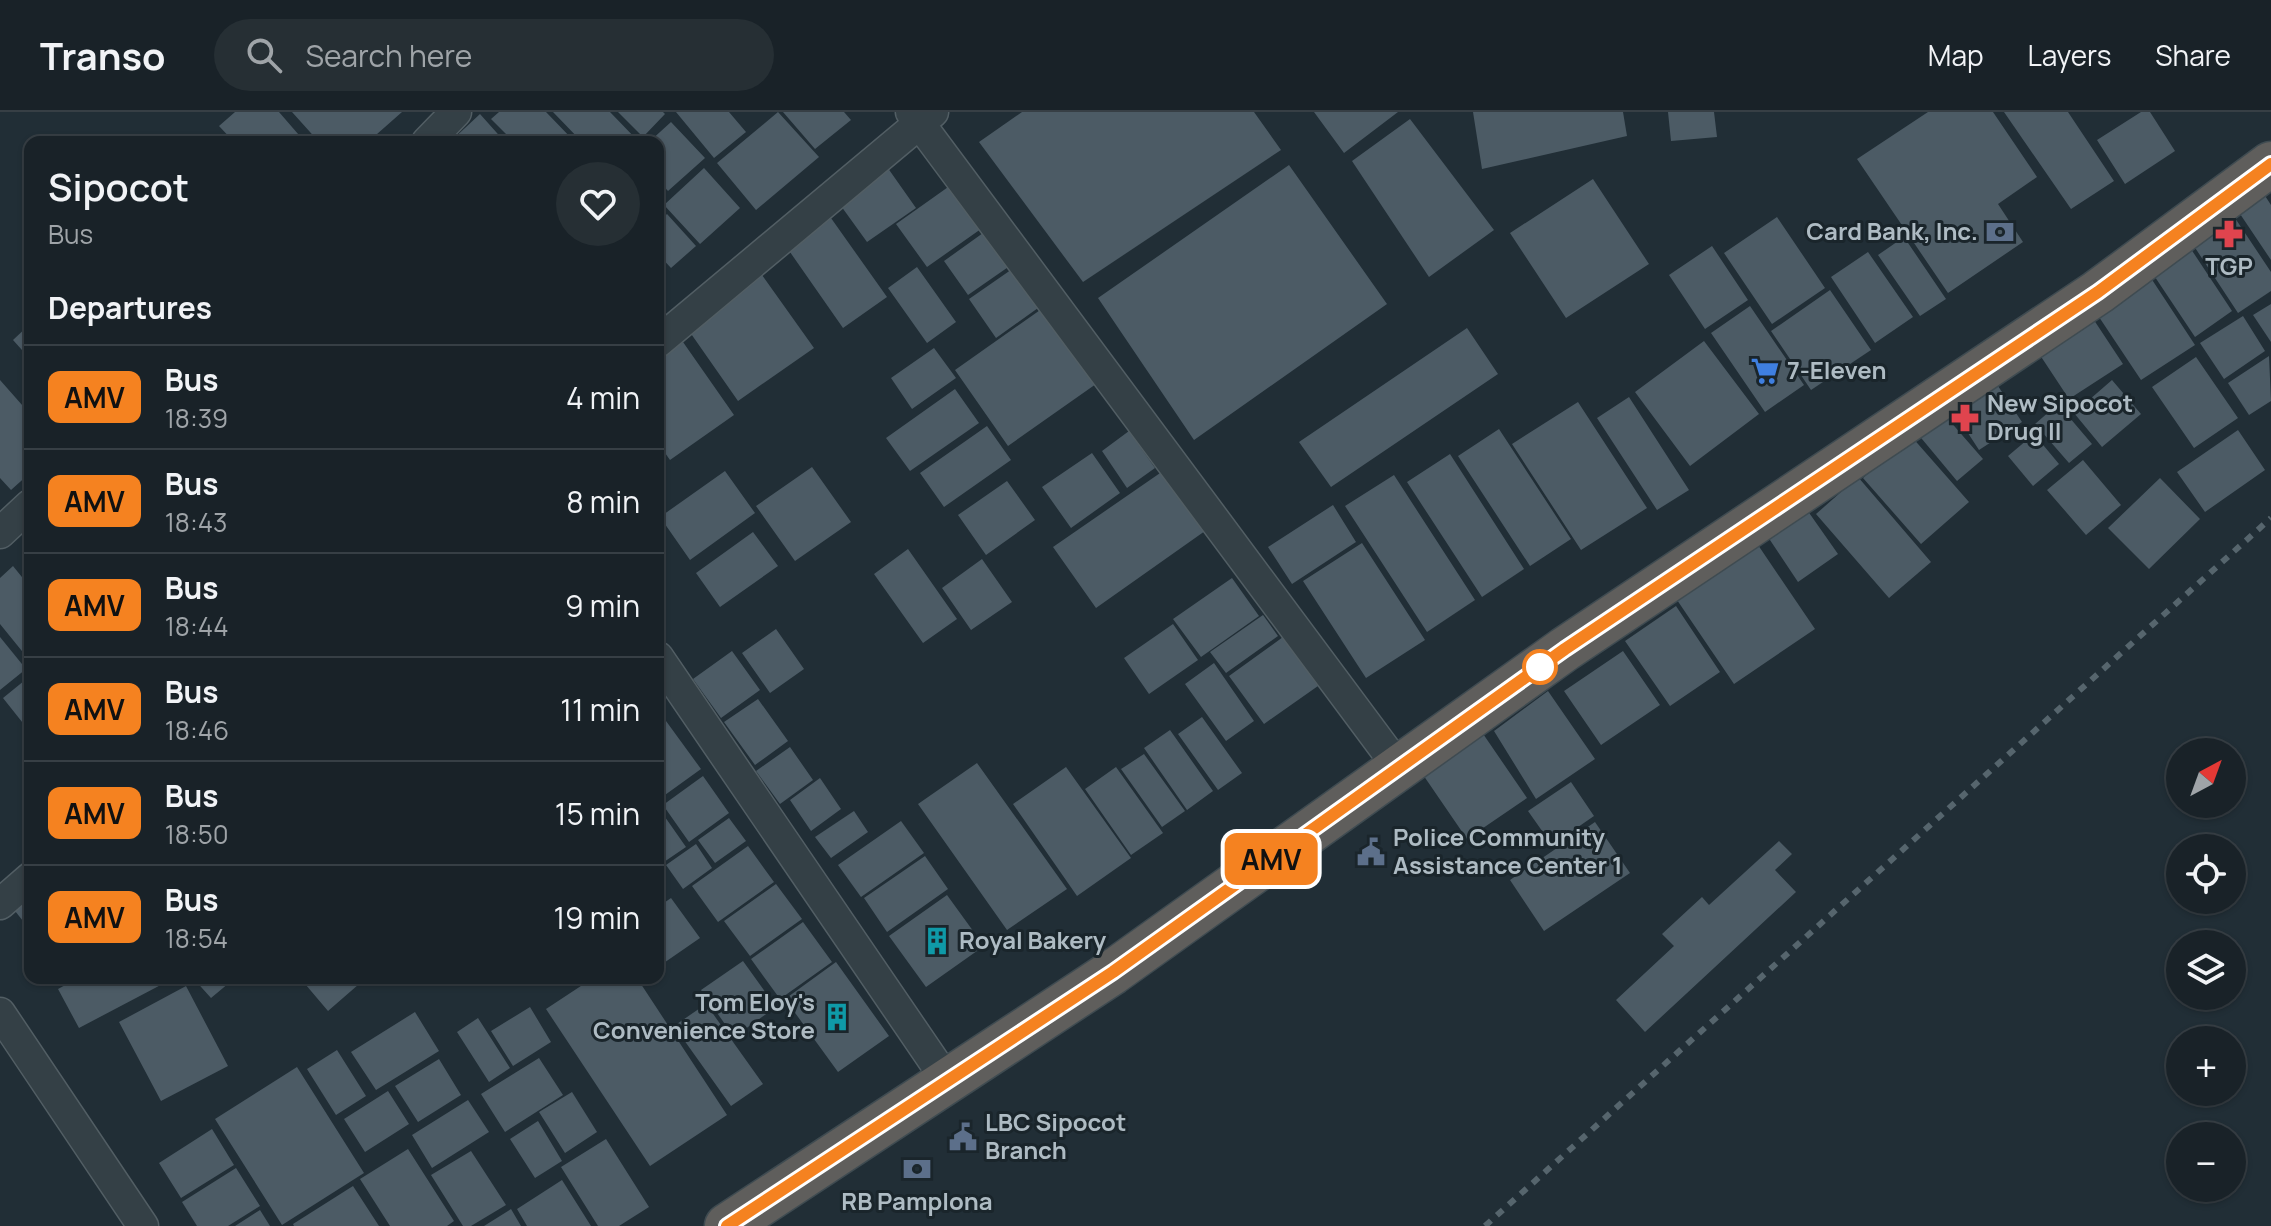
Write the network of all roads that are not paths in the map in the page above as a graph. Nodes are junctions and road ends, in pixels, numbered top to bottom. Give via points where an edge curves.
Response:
1 (456, 112) edge
2 (921, 115) edge
3 (433, 136) edge
4 (2271, 164) edge
5 (664, 337) edge
6 (24, 511) edge
7 (0, 533) edge
8 (664, 666) edge
9 (1399, 768) junction
10 (24, 883) edge
11 (0, 904) edge
12 (0, 1013) edge
13 (948, 1082) junction
14 (143, 1226) edge
15 (727, 1226) edge

1 - 3 street
2 - 5 street
2 - 9 street
4 - 9 highway via 2098,292 1716,545
6 - 7 street
8 - 13 street
9 - 13 highway via 1113,972
10 - 11 street
12 - 14 street
13 - 15 highway

